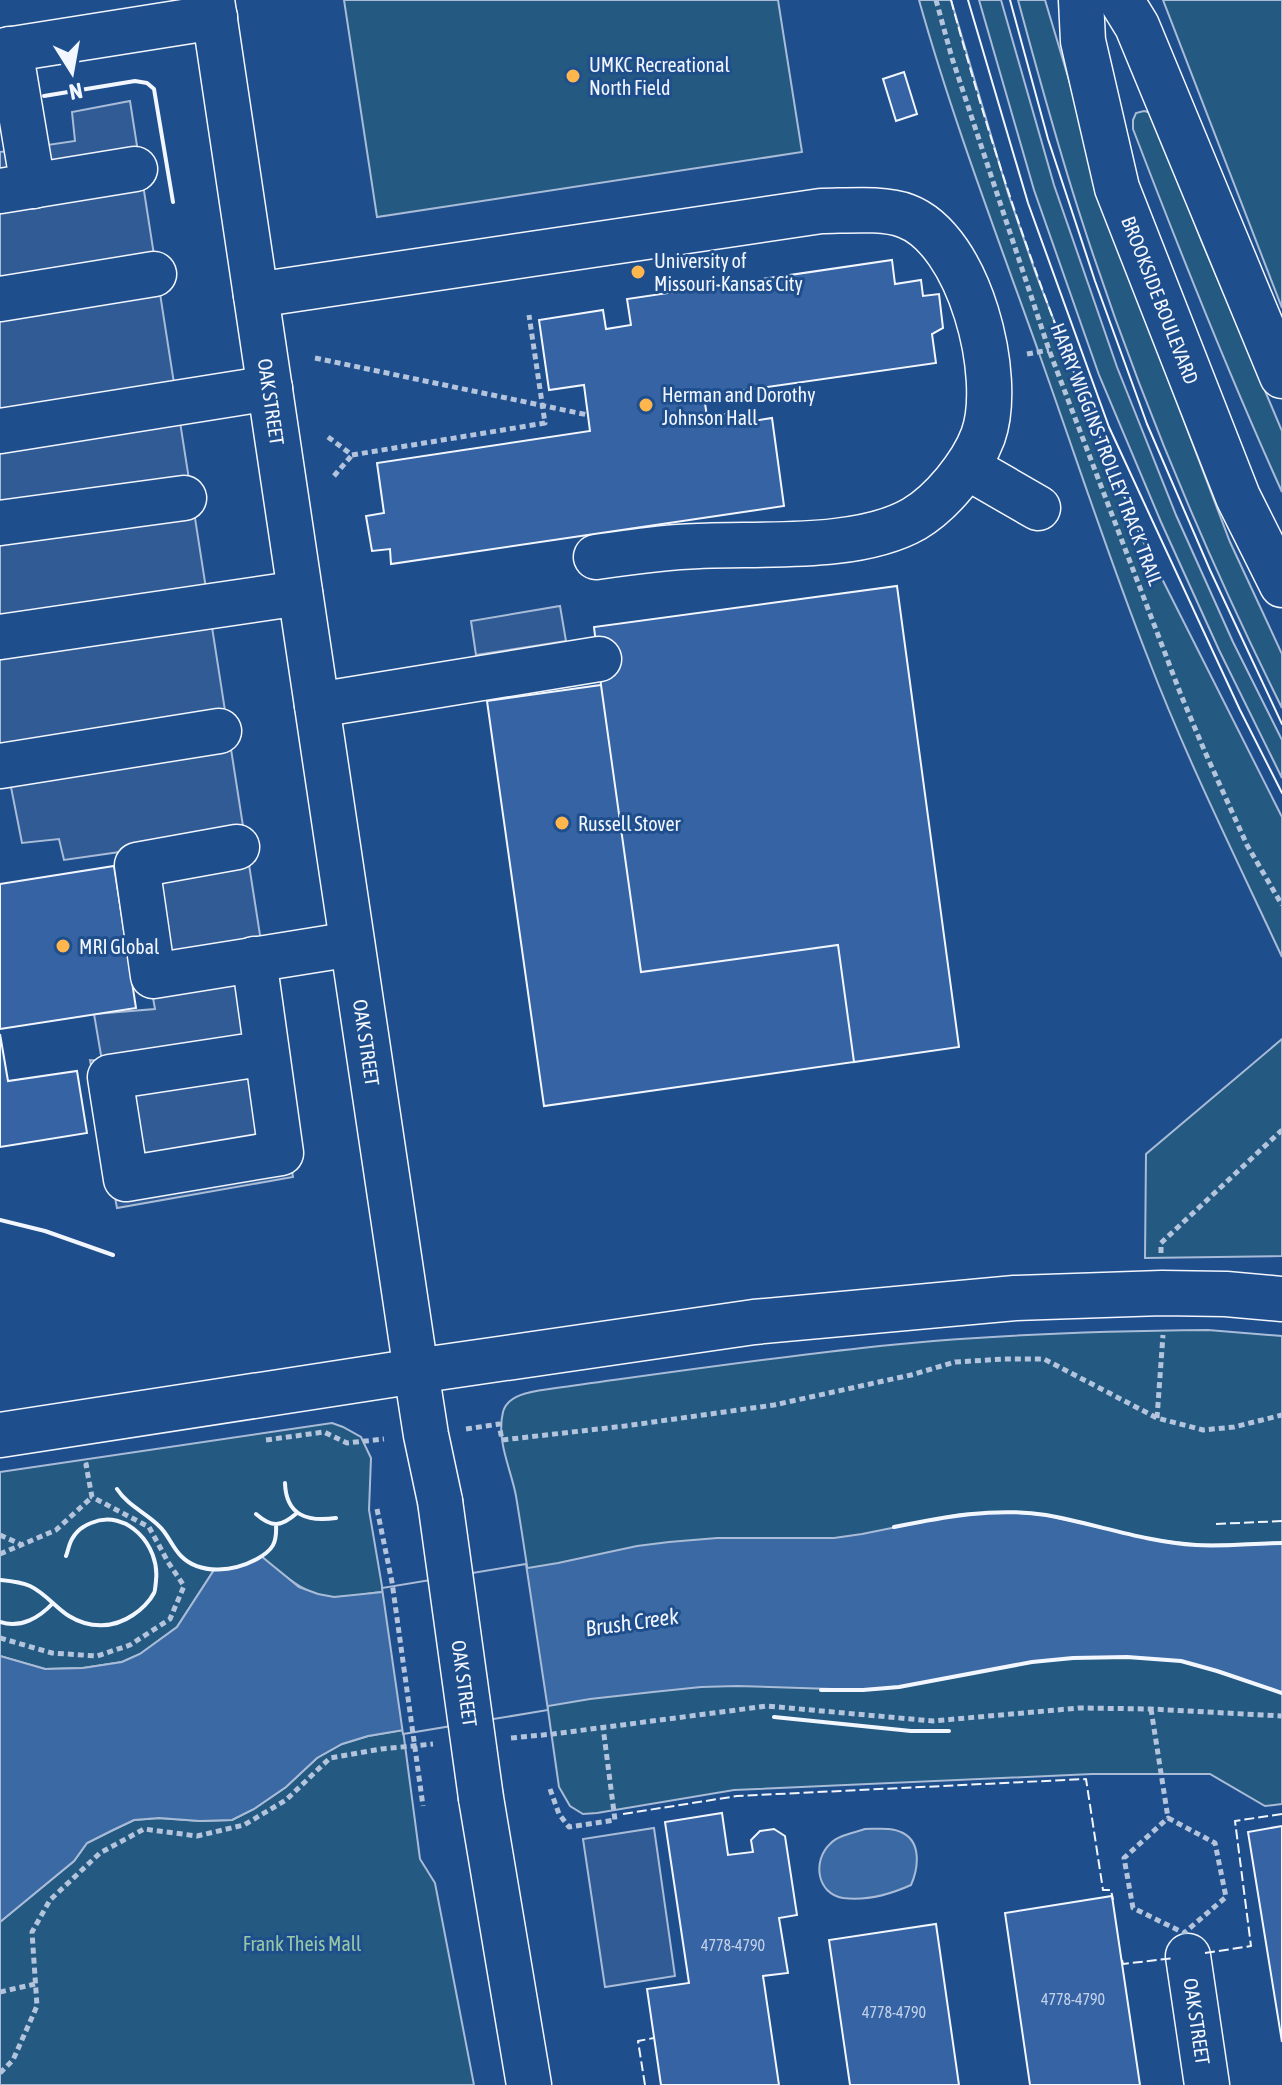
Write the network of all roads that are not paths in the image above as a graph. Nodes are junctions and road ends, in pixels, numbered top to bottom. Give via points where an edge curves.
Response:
1 (1081, 0) edge
2 (1121, 0) edge
3 (214, 8) edge
4 (5, 50) edge
5 (135, 169) dead end
6 (17, 188) edge
7 (154, 274) dead end
8 (256, 295) junction
9 (0, 299) edge
10 (1282, 376) edge
11 (270, 388) junction
12 (0, 431) edge
13 (967, 467) junction
14 (184, 498) dead end
15 (1038, 508) dead end
16 (0, 523) edge
17 (596, 557) dead end
18 (1282, 585) edge
19 (300, 593) junction
20 (0, 637) edge
21 (599, 659) dead end
22 (317, 705) junction
23 (219, 731) dead end
24 (0, 766) edge
25 (237, 847) dead end
26 (352, 944) junction
27 (254, 959) junction
28 (267, 1053) dead end
29 (1282, 1299) edge
30 (416, 1371) junction
31 (0, 1435) edge
32 (1188, 1956) dead end
33 (529, 2085) edge
34 (1207, 2085) edge

1 - 18 main road, BROOKSIDE BOULEVARD via 1083,41 1117,188 1238,497
2 - 10 main road via 1137,26
3 - 4 main road
3 - 8 main road, OAK STREET
4 - 6 main road
5 - 6 main road
7 - 9 main road
8 - 11 main road, OAK STREET
8 - 13 main road via 821,211 906,216 950,254 982,331 990,396 983,435
11 - 12 main road
11 - 19 main road, OAK STREET
13 - 15 main road
13 - 17 main road via 933,506 885,531 800,544 651,549
14 - 16 main road
19 - 20 main road
19 - 22 main road, OAK STREET
21 - 22 main road
22 - 26 main road, OAK STREET
23 - 24 main road
25 - 27 main road via 137,865 153,976
26 - 27 main road
26 - 30 main road, OAK STREET
27 - 28 main road
29 - 30 main road via 1162,1293 1015,1298 754,1322
30 - 31 main road
30 - 33 main road, OAK STREET, bridge
32 - 34 main road, OAK STREET

